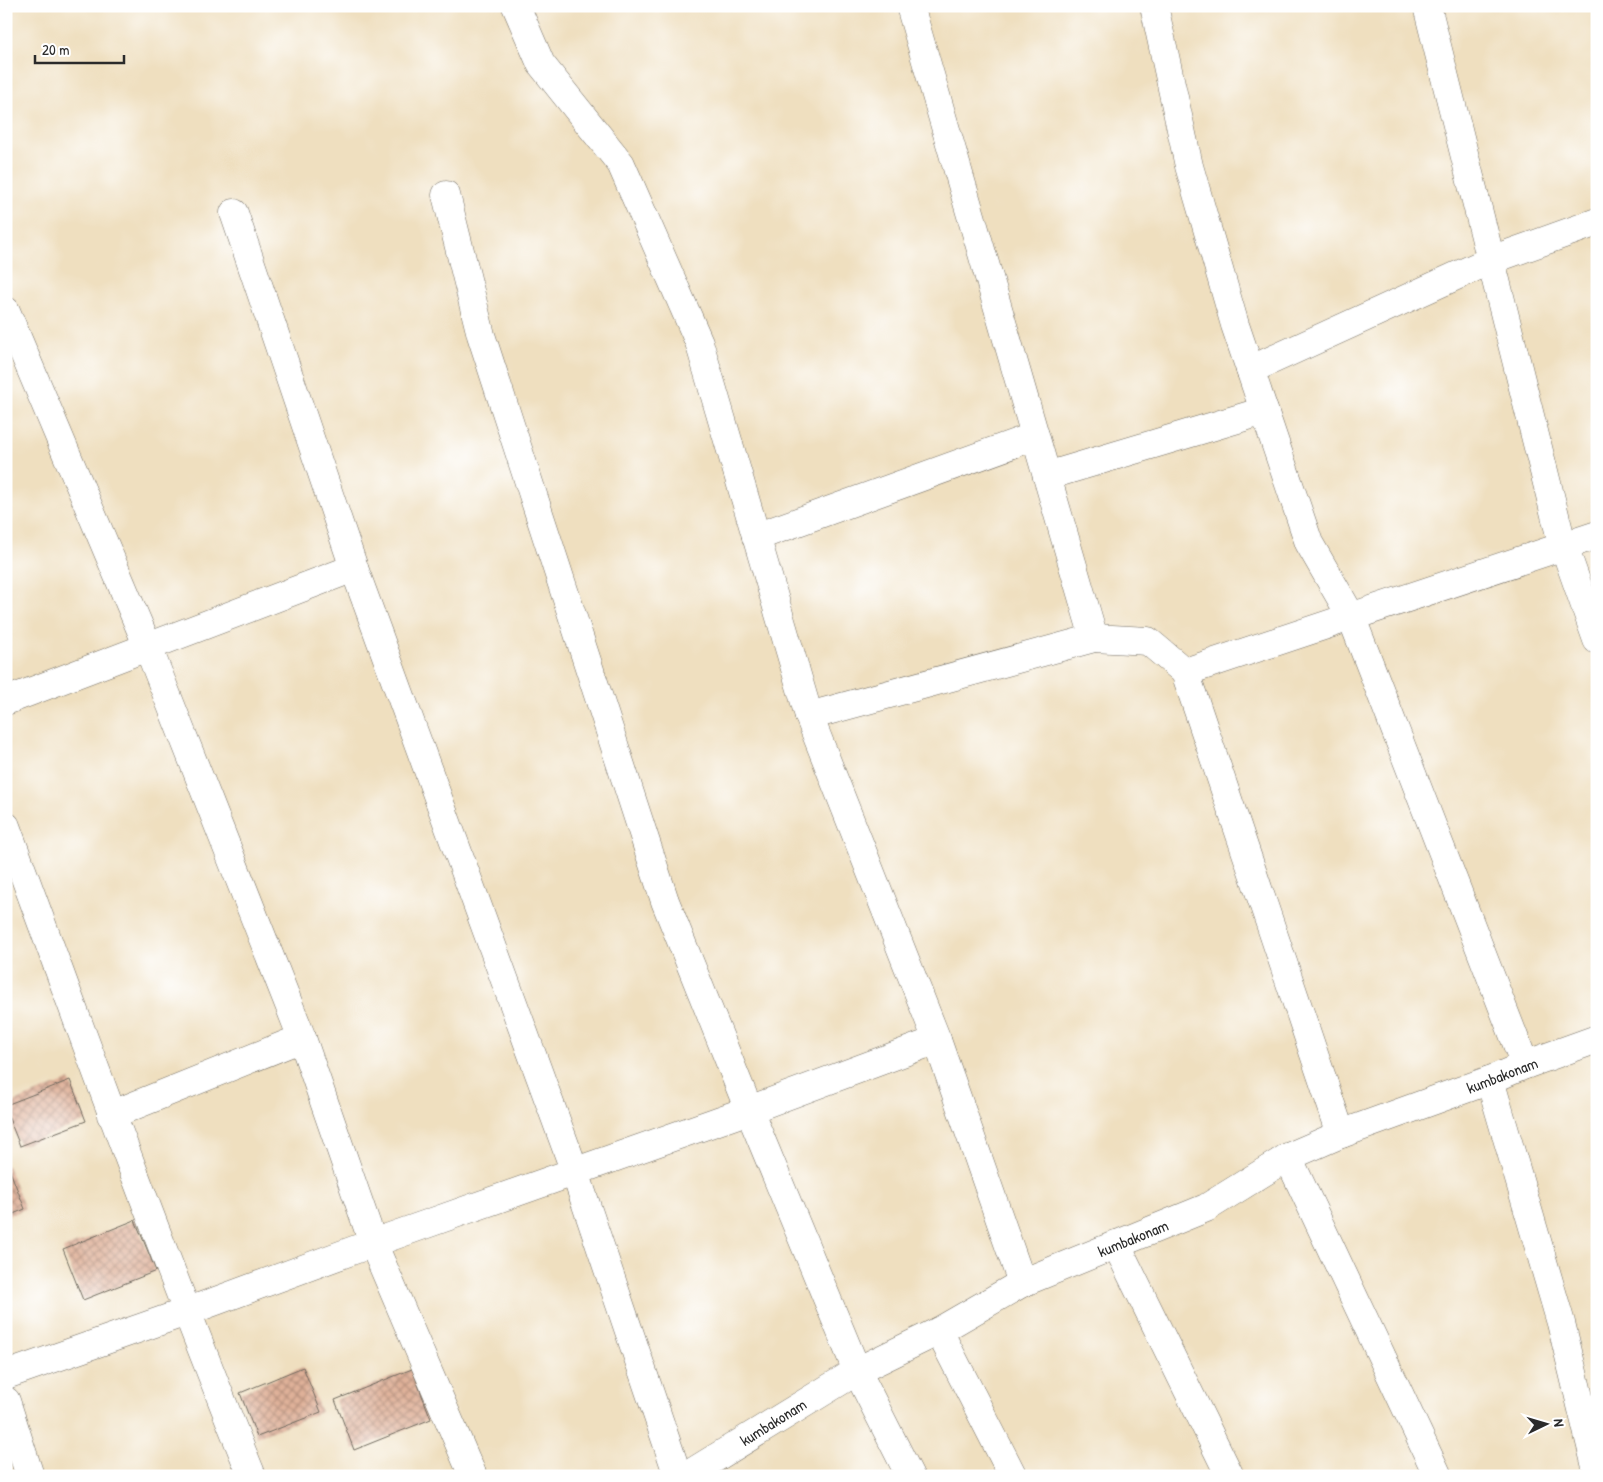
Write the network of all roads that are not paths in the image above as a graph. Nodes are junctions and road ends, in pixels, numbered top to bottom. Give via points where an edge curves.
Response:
1 (516, 6) edge
2 (910, 6) edge
3 (1154, 6) edge
4 (1427, 6) edge
5 (446, 195) dead end
6 (234, 213) dead end
7 (1597, 222) edge
8 (1490, 260) junction
9 (6, 310) edge
10 (1250, 370) junction
11 (1264, 411) junction
12 (1035, 436) junction
13 (1047, 476) junction
14 (1597, 535) edge
15 (756, 536) junction
16 (1564, 546) junction
17 (354, 568) junction
18 (1351, 616) junction
19 (1094, 638) junction
20 (1597, 640) edge
21 (148, 648) junction
22 (1185, 672) junction
23 (6, 702) edge
24 (809, 716) junction
25 (6, 826) edge
26 (302, 1038) junction
27 (1597, 1038) edge
28 (938, 1040) junction
29 (1525, 1065) junction
30 (1490, 1080) junction
31 (749, 1110) junction
32 (111, 1115) junction
33 (1341, 1134) junction
34 (1288, 1157) junction
35 (576, 1172) junction
36 (373, 1243) junction
37 (1116, 1244) junction
38 (1022, 1283) junction
39 (186, 1312) junction
40 (939, 1331) junction
41 (857, 1371) junction
42 (6, 1375) edge
43 (6, 1401) edge
44 (1597, 1471) edge
45 (30, 1476) edge
46 (252, 1476) edge
47 (473, 1476) edge
48 (678, 1476) edge
49 (686, 1476) edge
50 (910, 1476) edge
51 (1013, 1476) edge
52 (1230, 1476) edge
53 (1438, 1476) edge

1 - 15 street via 541,64 621,164 699,342
2 - 12 street
3 - 10 street via 1190,166 1234,325
4 - 8 street
5 - 31 street via 481,335 665,901
6 - 17 street
7 - 8 street
8 - 10 street
8 - 16 street
9 - 21 street
10 - 11 street
11 - 13 street
11 - 18 street via 1309,543
12 - 13 street
12 - 15 street
13 - 19 street
14 - 16 street
15 - 24 street
16 - 18 street
16 - 20 street
17 - 21 street
17 - 35 street
18 - 22 street
18 - 29 street
19 - 22 street via 1148,641
19 - 24 street
21 - 23 street
21 - 26 street
22 - 33 street
24 - 28 street
25 - 32 street
26 - 32 street
26 - 36 street
27 - 29 street, kumbakonam
28 - 31 street
28 - 38 street
29 - 30 street, kumbakonam
30 - 33 street, kumbakonam
30 - 44 street via 1561,1323
31 - 35 street
31 - 41 street
32 - 39 street
33 - 34 street, kumbakonam
34 - 37 street, kumbakonam via 1206,1208
34 - 53 street
35 - 36 street
35 - 48 street
36 - 39 street
36 - 47 street
37 - 38 street, kumbakonam
37 - 52 street
38 - 40 street, kumbakonam
39 - 42 street
39 - 46 street
40 - 41 street, kumbakonam
40 - 51 street
41 - 49 street, kumbakonam
41 - 50 street
43 - 45 street

